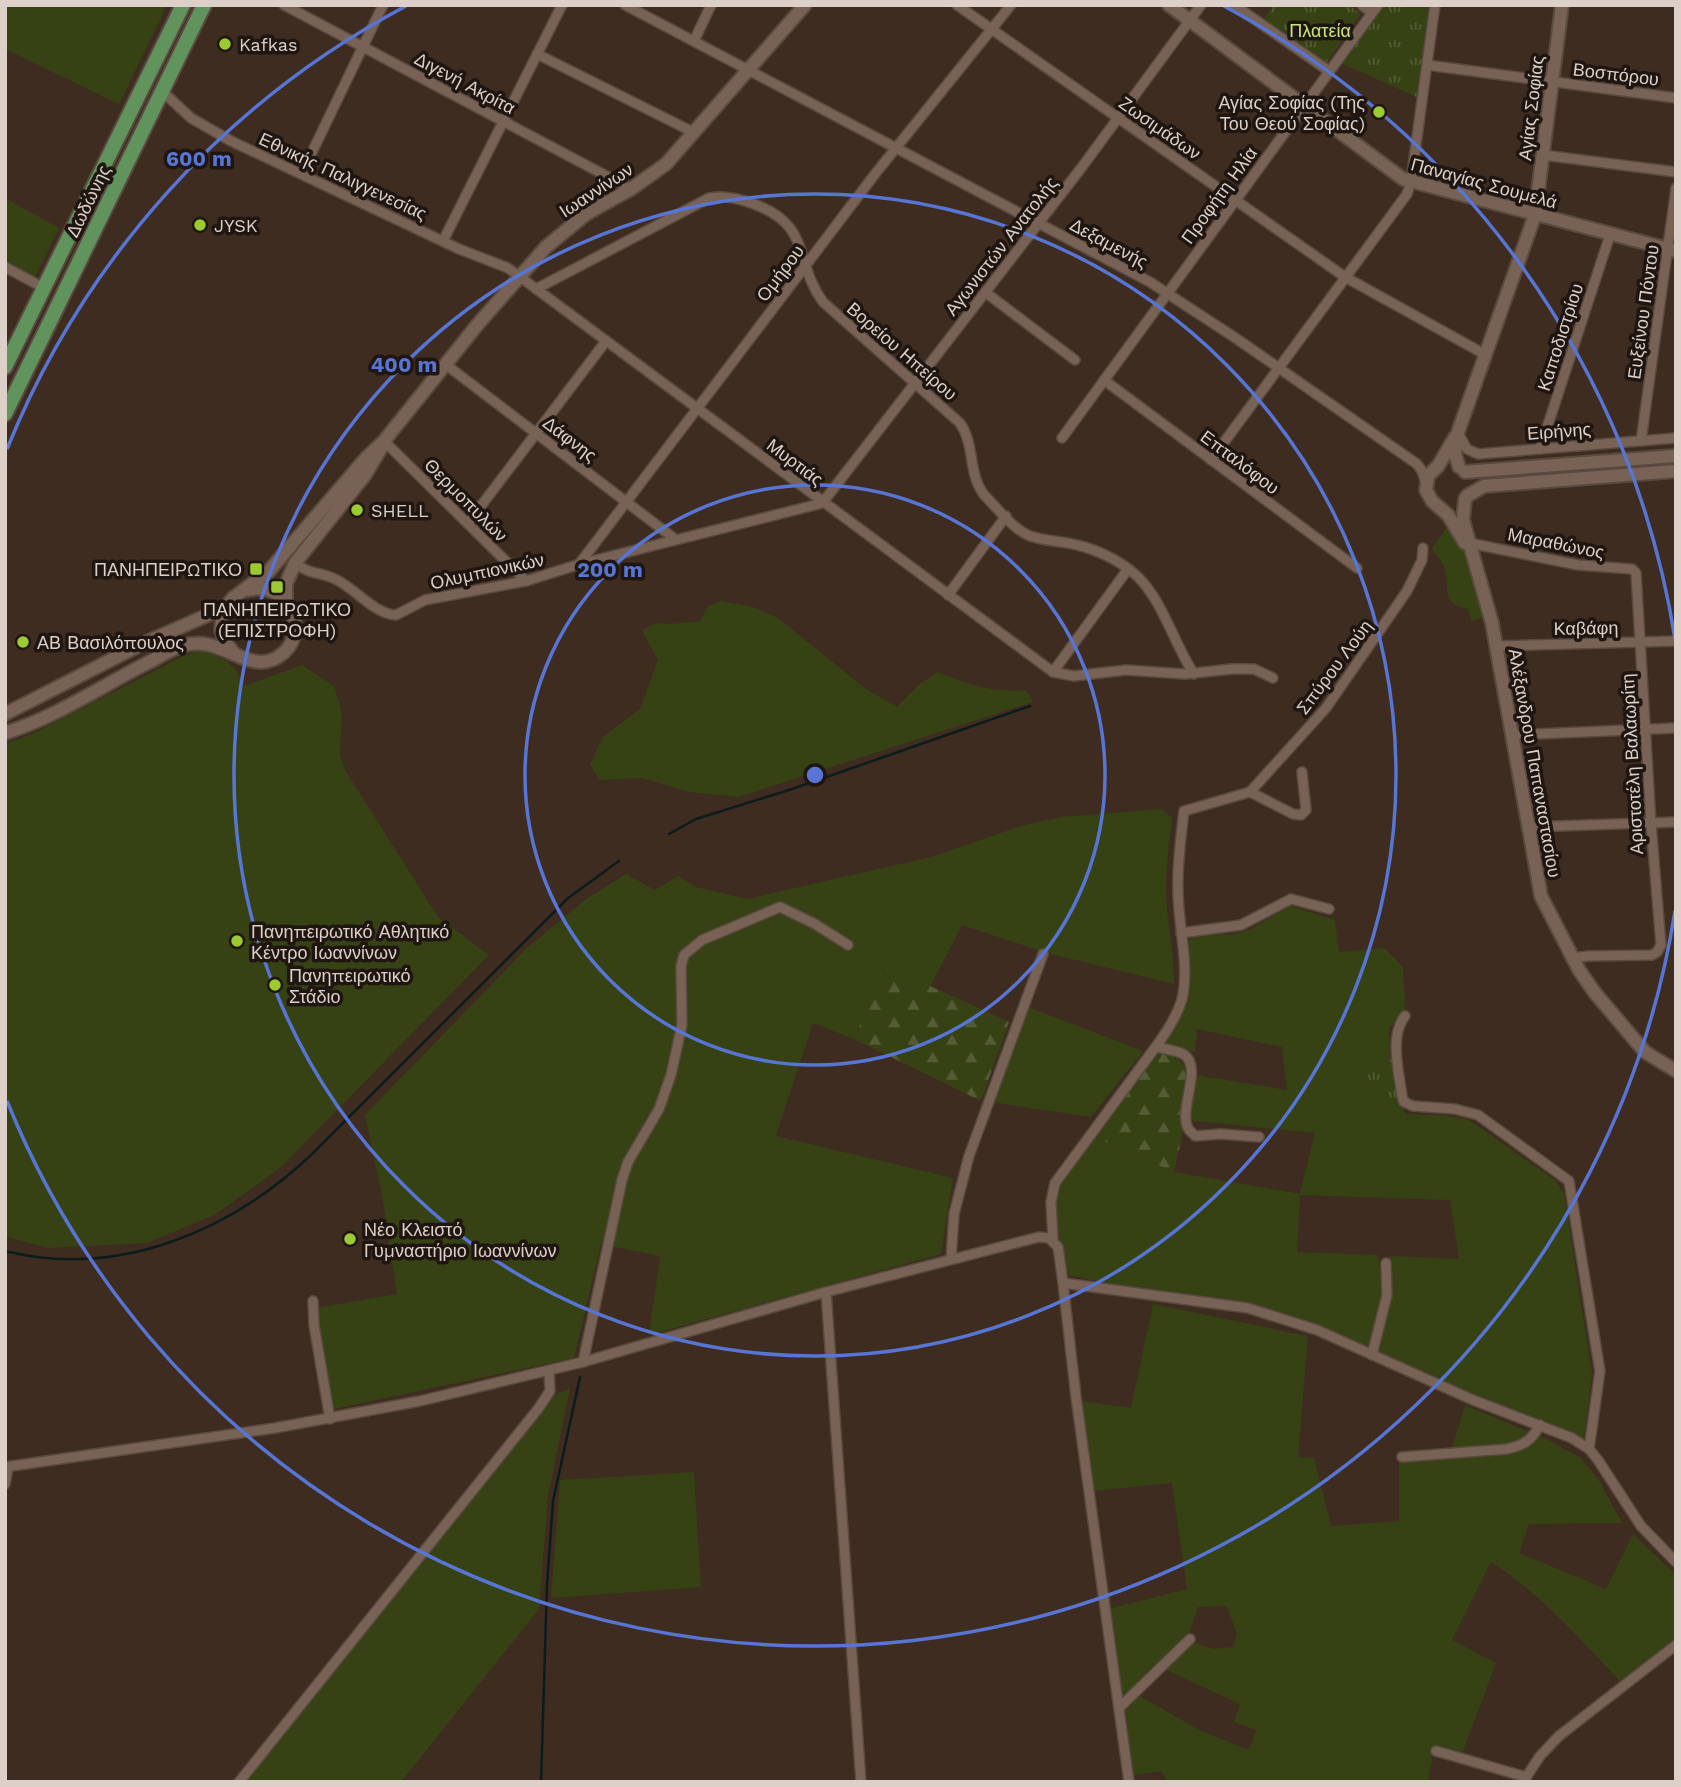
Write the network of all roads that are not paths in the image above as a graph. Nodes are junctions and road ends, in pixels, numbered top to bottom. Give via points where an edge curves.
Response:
1 (183, 5) edge
2 (204, 5) edge
3 (284, 5) edge
4 (383, 5) edge
5 (562, 5) edge
6 (625, 5) edge
7 (711, 5) edge
8 (805, 5) edge
9 (957, 5) edge
10 (1011, 5) edge
11 (1169, 5) edge
12 (1201, 5) edge
13 (1234, 5) edge
14 (1362, 5) edge
15 (1435, 5) edge
16 (1562, 5) edge
17 (1375, 9) edge
18 (1189, 20) junction
19 (992, 30) junction
20 (694, 41) junction
21 (363, 47) junction
22 (537, 54) junction
23 (1427, 65) junction
24 (749, 71) junction
25 (1329, 71) junction
26 (1552, 82) junction
27 (162, 91) junction
28 (1676, 98) edge
29 (1303, 106) junction
30 (1118, 118) junction
31 (504, 121) junction
32 (695, 133) junction
33 (896, 148) junction
34 (1543, 155) junction
35 (1676, 172) edge
36 (302, 173) junction
37 (1410, 181) junction
38 (631, 188) junction
39 (1676, 188) edge
40 (1234, 200) junction
41 (1535, 215) junction
42 (1038, 224) junction
43 (1610, 235) junction
44 (443, 241) junction
45 (1671, 250) edge
46 (806, 264) junction
47 (5, 267) edge
48 (519, 276) junction
49 (1345, 277) junction
50 (44, 288) junction
51 (536, 289) junction
52 (985, 292) junction
53 (1167, 293) junction
54 (606, 341) junction
55 (1486, 355) junction
56 (7, 359) edge
57 (1075, 360) dead end
58 (445, 364) junction
59 (1279, 368) junction
60 (1104, 380) junction
61 (914, 383) junction
62 (697, 409) junction
63 (5, 414) edge
64 (1458, 432) junction
65 (537, 433) junction
66 (1062, 438) dead end
67 (1676, 439) edge
68 (384, 441) junction
69 (1642, 441) junction
70 (1540, 449) junction
71 (1676, 456) edge
72 (1211, 460) junction
73 (1438, 466) junction
74 (1462, 469) junction
75 (1676, 471) edge
76 (1426, 483) junction
77 (1466, 498) junction
78 (822, 502) junction
79 (627, 503) junction
80 (1440, 506) junction
81 (1006, 516) junction
82 (468, 523) junction
83 (675, 539) junction
84 (1423, 548) dead end
85 (1471, 549) junction
86 (295, 563) junction
87 (580, 564) junction
88 (1357, 568) dead end
89 (1128, 569) junction
90 (1636, 573) joint
91 (526, 581) junction
92 (243, 592) junction
93 (948, 596) junction
94 (286, 600) junction
95 (226, 607) junction
96 (1676, 641) edge
97 (1641, 642) junction
98 (1496, 646) junction
99 (233, 652) junction
100 (1053, 672) junction
101 (1194, 674) junction
102 (1273, 678) dead end
103 (5, 714) edge
104 (1676, 728) edge
105 (1645, 729) junction
106 (5, 733) edge
107 (1513, 735) junction
108 (1302, 772) dead end
109 (1250, 793) junction
110 (1676, 822) edge
111 (1651, 824) junction
112 (1528, 827) junction
113 (1329, 909) dead end
114 (1181, 933) junction
115 (848, 945) dead end
116 (1043, 954) dead end
117 (1572, 958) junction
118 (1405, 1017) dead end
119 (1156, 1047) junction
120 (1676, 1071) edge
121 (1259, 1137) dead end
122 (1053, 1241) junction
123 (950, 1259) junction
124 (1386, 1264) dead end
125 (1063, 1283) junction
126 (826, 1292) junction
127 (313, 1301) dead end
128 (1372, 1355) junction
129 (583, 1362) junction
130 (549, 1371) junction
131 (330, 1419) junction
132 (1540, 1425) junction
133 (1589, 1449) junction
134 (1402, 1457) dead end
135 (6, 1467) edge
136 (5, 1484) edge
137 (1676, 1562) edge
138 (1191, 1639) dead end
139 (1676, 1645) edge
140 (1119, 1708) junction
141 (1436, 1751) dead end
142 (1524, 1779) edge
143 (239, 1782) edge
144 (861, 1782) edge
145 (1129, 1782) edge

1 - 50 main road, Δωδώνης
2 - 27 main road, Δωδώνης
3 - 21 street, Διγενή Ακρίτα
4 - 21 street
5 - 22 street
6 - 20 street, Δεξαμενής
7 - 20 street
8 - 24 street, Ιωαννίνων
9 - 19 street, Ζωσιμάδων
10 - 19 street, Ομήρου
11 - 18 street, Παναγίας Σουμελά
12 - 18 street, Αγωνιστών Ανατολής
13 - 25 street
14 - 17 street
15 - 23 street
16 - 26 street, Αγίας Σοφίας
17 - 25 street, Προφήτη Ηλία
18 - 29 street, Παναγίας Σουμελά
18 - 30 street, Αγωνιστών Ανατολής
19 - 30 street, Ζωσιμάδων
19 - 33 street, Ομήρου
20 - 24 street, Δεξαμενής
21 - 31 street, Διγενή Ακρίτα
21 - 36 street
22 - 31 street
22 - 32 street
23 - 26 street, Βοσπόρου
23 - 37 street
24 - 32 street, Ιωαννίνων
24 - 33 street, Δεξαμενής
25 - 29 street, Προφήτη Ηλία
26 - 28 street, Βοσπόρου
26 - 34 street, Αγίας Σοφίας
27 - 36 street, Εθνικής Παλιγγενεσίας via 210,130
27 - 63 main road, Δωδώνης
29 - 37 street, Παναγίας Σουμελά
29 - 40 street, Προφήτη Ηλία
30 - 40 street, Ζωσιμάδων
30 - 42 street, Αγωνιστών Ανατολής
31 - 38 street, Διγενή Ακρίτα
31 - 44 street
32 - 38 street, Ιωαννίνων via 666,164
33 - 42 street, Δεξαμενής
33 - 46 street, Ομήρου
34 - 35 street
34 - 41 street, Αγίας Σοφίας
36 - 44 street, Εθνικής Παλιγγενεσίας
37 - 41 street, Παναγίας Σουμελά
37 - 49 street via 1406,194
38 - 48 street, Ιωαννίνων via 568,227
39 - 45 street, Ευξείνου Πόντου
40 - 49 street, Ζωσιμάδων
40 - 53 street, Προφήτη Ηλία
41 - 43 street, Παναγίας Σουμελά
41 - 55 street
42 - 52 street, Αγωνιστών Ανατολής
42 - 53 street, Δεξαμενής
43 - 45 street, Παναγίας Σουμελά
43 - 70 street, Καποδιστρίου
44 - 48 street, Εθνικής Παλιγγενεσίας
45 - 69 street, Ευξείνου Πόντου
46 - 51 street, Βορείου Ηπείρου via 799,241 780,217 752,203 716,197
46 - 61 street, Βορείου Ηπείρου via 808,278 823,302
46 - 62 street, Ομήρου
47 - 50 street
48 - 51 street, Μυρτιάς
48 - 58 street, Ιωαννίνων
49 - 55 street, Ζωσιμάδων
49 - 59 street
50 - 56 main road, Δωδώνης
51 - 54 street, Μυρτιάς
52 - 57 street
52 - 61 street, Αγωνιστών Ανατολής
53 - 59 street, Δεξαμενής
53 - 60 street, Προφήτη Ηλία
54 - 62 street, Μυρτιάς
54 - 65 street
55 - 64 street
58 - 65 street, Δάφνης
58 - 68 street, Ιωαννίνων
59 - 72 street
59 - 76 street, Δεξαμενής via 1417,464
60 - 66 street, Προφήτη Ηλία
60 - 72 street, Επταλόφου
61 - 78 street, Αγωνιστών Ανατολής
61 - 81 street, Βορείου Ηπείρου via 964,428 976,482
62 - 78 street, Μυρτιάς
62 - 79 street, Ομήρου
64 - 70 street, Ειρήνης via 1467,449 1478,454
64 - 73 street
64 - 74 street via 1455,454
65 - 79 street, Δάφνης
65 - 82 street
67 - 69 street, Ειρήνης
68 - 82 street, Θερμοπυλών
68 - 86 street via 370,469
68 - 92 street via 269,571
69 - 70 street, Ειρήνης
71 - 74 street
72 - 88 street, Επταλόφου
73 - 74 street
73 - 76 street
74 - 77 street via 1470,485
75 - 77 street via 1484,486
76 - 80 street via 1429,497
77 - 80 street via 1453,507
77 - 85 street, Αλέξανδρου Παπαναστασίου via 1462,513
78 - 83 street, Ολυμπιονικών
78 - 93 street, Μυρτιάς
79 - 83 street, Δάφνης
79 - 87 street, Ομήρου
80 - 85 street
81 - 89 street, Βορείου Ηπείρου via 1028,535 1083,547
81 - 93 street
82 - 91 street, Θερμοπυλών
83 - 87 street, Ολυμπιονικών
84 - 109 street, Σπύρου Λούη via 1407,591 1326,708
85 - 90 street, Μαραθώνος
85 - 98 street, Αλέξανδρου Παπαναστασίου
86 - 91 street, Ολυμπιονικών via 313,574 334,578 393,615 434,598
86 - 94 street via 286,584
87 - 91 street, Ολυμπιονικών
89 - 100 street
89 - 101 street, Βορείου Ηπείρου via 1150,594
90 - 97 street, Αριστοτέλη Βαλαωρίτη
92 - 94 street via 266,589
92 - 95 street
93 - 100 street, Μυρτιάς
94 - 99 street via 296,623 289,648 268,662 256,663
95 - 99 street via 221,630
95 - 103 street
96 - 97 street, Καβάφη
97 - 98 street, Καβάφη
97 - 105 street, Αριστοτέλη Βαλαωρίτη
98 - 107 street, Αλέξανδρου Παπαναστασίου
99 - 106 street via 213,645 183,645
100 - 101 street via 1074,676 1126,670
101 - 102 street via 1254,669
104 - 105 street
105 - 107 street
105 - 111 street, Αριστοτέλη Βαλαωρίτη
107 - 112 street, Αλέξανδρου Παπαναστασίου
108 - 109 street via 1303,815
109 - 114 street via 1184,811 1178,863
110 - 111 street
111 - 112 street
111 - 117 street, Αριστοτέλη Βαλαωρίτη via 1661,945 1657,952
112 - 117 street, Αλέξανδρου Παπαναστασίου via 1541,896
113 - 114 street via 1291,899 1241,925
114 - 119 street via 1182,1001
115 - 129 street via 780,908 702,940 684,955 682,1025 675,1060 663,1102 622,1180
116 - 123 street via 969,1156 954,1214
117 - 120 street, Αλέξανδρου Παπαναστασίου via 1631,1038
118 - 133 street via 1397,1036 1405,1102 1473,1112 1571,1184 1600,1371
119 - 121 street via 1190,1061 1186,1114 1187,1127 1195,1136
119 - 122 street via 1055,1183
122 - 123 street via 1039,1237
122 - 125 street
123 - 126 street
124 - 128 street via 1387,1295
125 - 128 street via 1248,1308 1317,1330
125 - 140 street
126 - 129 street
126 - 144 street
127 - 131 street
128 - 132 street
129 - 130 street
130 - 131 street
130 - 143 street via 550,1391 538,1409
131 - 135 street
132 - 133 street
132 - 134 street via 1524,1446
133 - 137 street via 1641,1526
135 - 136 street
138 - 140 street
139 - 142 street via 1559,1736
140 - 145 street
141 - 142 street

